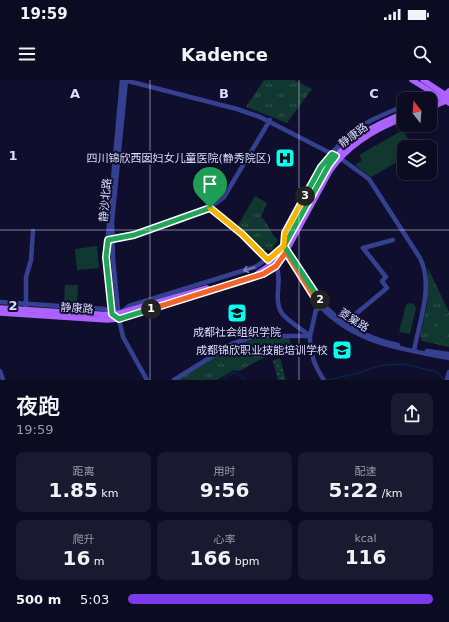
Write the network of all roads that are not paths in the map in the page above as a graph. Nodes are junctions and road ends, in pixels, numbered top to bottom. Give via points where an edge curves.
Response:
1 (125, 80) edge
2 (412, 80) edge
3 (423, 80) edge
4 (439, 98) joint
5 (448, 98) edge
6 (437, 104) edge
7 (397, 109) edge
8 (397, 116) edge
9 (270, 120) junction
10 (397, 121) edge
11 (336, 156) junction
12 (210, 208) junction
13 (33, 230) dead end
14 (110, 240) junction
15 (393, 240) dead end
16 (284, 248) junction
17 (268, 260) junction
18 (276, 266) junction
19 (0, 302) edge
20 (321, 304) junction
21 (0, 308) edge
22 (26, 309) junction
23 (0, 313) edge
24 (118, 315) junction
25 (346, 322) junction
26 (310, 336) junction
27 (414, 350) junction
28 (449, 354) edge
29 (449, 358) edge
30 (0, 371) edge
31 (449, 372) edge
32 (323, 379) edge
33 (447, 379) edge
34 (3, 380) edge
35 (147, 380) edge
36 (174, 380) edge

1 - 9 street
1 - 14 street, 静沙北路
2 - 4 main road
3 - 5 main road
4 - 5 main road
5 - 6 main road
7 - 11 street via 360,127 347,137
8 - 11 main road, 静康路 via 356,138
9 - 11 street
9 - 12 street via 224,197
10 - 11 main road, 静康路 via 374,131
11 - 16 main road, 静康路
11 - 16 street via 321,167 285,233
11 - 27 street via 365,176 372,184 423,265 424,308
12 - 14 street via 134,235
12 - 17 street via 242,234
13 - 22 street via 31,260 26,277
14 - 24 street, 静沙北路
15 - 25 street via 362,248 386,277 382,281 387,288
16 - 17 street
16 - 18 main road, 静康路
16 - 20 street, 菱窠路
16 - 24 main road, 静康路 via 273,263 255,274
17 -> 24 street via 255,267 130,306
18 - 24 main road, 静康路 via 256,277
18 - 26 street via 279,272 278,303 281,312
19 - 22 street
20 - 25 street, 菱窠路
20 - 26 street via 316,310
20 - 27 street, 菱窠路 via 340,323 370,341
21 - 22 main road, 静康路
22 - 23 main road, 静康路
22 - 24 street via 105,309
22 - 24 main road, 静康路 via 107,320
24 - 35 street, 静沙北路 via 123,337
25 - 27 street, 菱窠路 via 364,334
26 - 32 street via 312,360
26 - 36 street via 255,336 232,344
27 - 28 street, 菱窠路
27 - 29 street, 菱窠路
30 - 34 street
31 - 33 street

